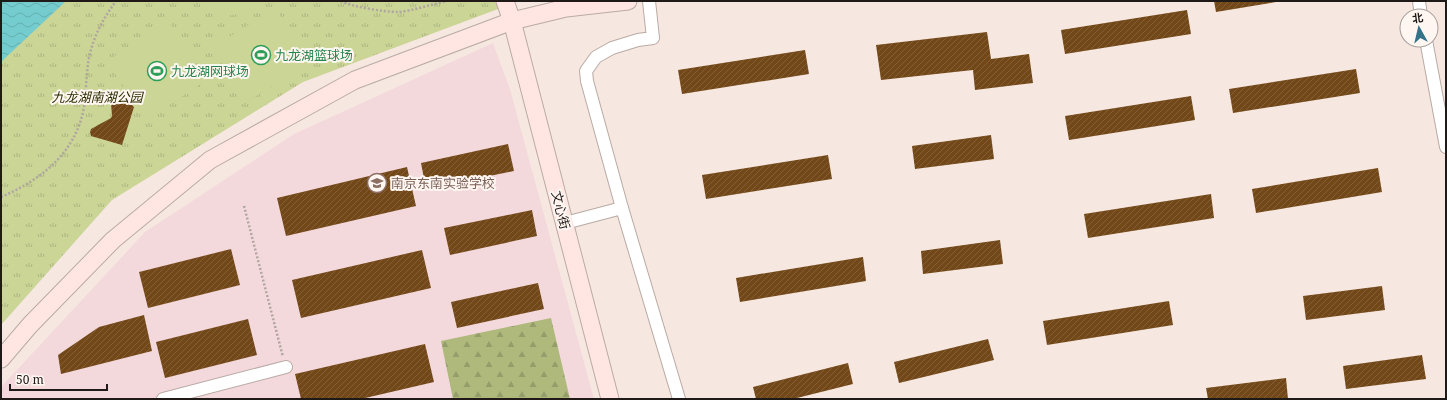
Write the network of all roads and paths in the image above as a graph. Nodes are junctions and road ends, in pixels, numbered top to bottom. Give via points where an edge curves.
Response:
1 (116, 1) edge
2 (341, 1) edge
3 (447, 1) edge
4 (505, 1) edge
5 (628, 1) edge
6 (649, 1) edge
7 (512, 21) junction
8 (1427, 48) edge
9 (1446, 147) edge
10 (1, 197) edge
11 (244, 206) dead end
12 (622, 208) junction
13 (565, 223) junction
14 (1, 359) edge
15 (286, 367) joint
16 (163, 399) edge
17 (610, 399) edge
18 (679, 399) edge

1 - 10 path via 98,30 89,55 83,108 74,137 47,171 34,181
2 - 3 path via 371,9 398,12
4 - 7 street, 文心街
5 - 7 street via 566,8
6 - 12 street via 653,38 612,48 596,57 586,71
7 - 13 street, 文心街
7 - 14 street via 355,80 210,160 113,240 30,325
8 - 9 street
11 - 15 path
12 - 13 street
12 - 18 street
13 - 17 street, 文心街
15 - 16 street

